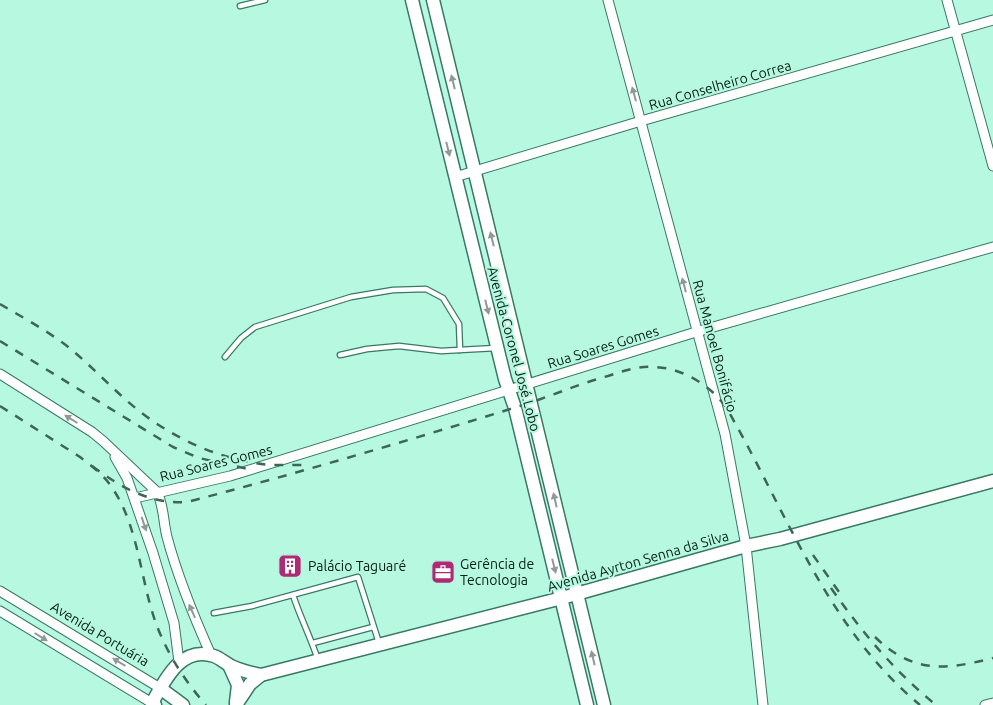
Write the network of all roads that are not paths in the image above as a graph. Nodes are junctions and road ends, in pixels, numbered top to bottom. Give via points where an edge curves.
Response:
1 (265, 0) edge
2 (412, 0) edge
3 (433, 0) edge
4 (608, 0) edge
5 (946, 0) edge
6 (240, 6) dead end
7 (993, 20) edge
8 (955, 30) junction
9 (641, 121) junction
10 (990, 143) edge
11 (993, 166) edge
12 (476, 172) junction
13 (455, 177) junction
14 (993, 247) edge
15 (696, 332) junction
16 (497, 348) junction
17 (460, 350) junction
18 (340, 355) dead end
19 (225, 357) dead end
20 (0, 374) edge
21 (528, 385) junction
22 (509, 390) junction
23 (110, 448) junction
24 (993, 481) edge
25 (157, 492) junction
26 (135, 498) junction
27 (746, 546) junction
28 (0, 591) edge
29 (578, 594) junction
30 (293, 595) junction
31 (562, 598) junction
32 (0, 611) edge
33 (214, 613) dead end
34 (373, 626) junction
35 (70, 633) junction
36 (313, 643) junction
37 (380, 645) junction
38 (62, 650) junction
39 (211, 655) junction
40 (319, 661) junction
41 (179, 662) junction
42 (229, 665) junction
43 (261, 675) junction
44 (160, 688) junction
45 (993, 703) edge
46 (152, 704) edge
47 (183, 705) edge
48 (236, 705) edge
49 (587, 705) edge
50 (604, 705) edge
51 (763, 705) edge
52 (985, 705) edge

1 - 6 lane
2 -> 13 street, Avenida Coronel José Lobo
12 -> 3 street, Avenida Coronel José Lobo
9 -> 4 street, Rua Manoel Bonifácio
5 - 8 street
7 - 8 street, Rua Conselheiro Correa
8 - 9 street, Rua Conselheiro Correa
8 - 10 street
9 - 12 street, Rua Conselheiro Correa
15 -> 9 street, Rua Manoel Bonifácio
10 - 11 street
12 - 13 street, Rua Conselheiro Correa
21 -> 12 street, Avenida Coronel José Lobo
13 -> 16 street, Avenida Coronel José Lobo
14 - 15 street, Rua Soares Gomes
15 - 21 street, Rua Soares Gomes
15 - 27 street, Rua Manoel Bonifácio via 725,434
16 - 17 lane
16 - 22 street, Avenida Coronel José Lobo
17 - 18 lane via 399,346
17 - 19 lane via 459,324 443,298 426,289 393,290 351,297 255,327
23 -> 20 street via 92,432
21 - 22 street, Rua Soares Gomes
29 -> 21 street, Avenida Coronel José Lobo
22 - 25 street, Rua Soares Gomes via 230,476
22 -> 31 street, Avenida Coronel José Lobo
23 - 25 street
23 - 26 street
24 - 27 street, Avenida Ayrton Senna da Silva
25 - 26 street, Rua Soares Gomes
39 -> 25 street via 184,592
26 -> 41 street via 171,609
27 - 29 street, Avenida Ayrton Senna da Silva
27 - 51 street, Rua Manoel Bonifácio
28 - 35 street, Avenida Portuária
29 - 31 street, Avenida Ayrton Senna da Silva
50 -> 29 street, Avenida Coronel José Lobo
30 - 33 lane
30 - 34 lane via 358,577
30 - 36 lane
31 - 37 street, Avenida Ayrton Senna da Silva
31 - 49 street, Avenida Coronel José Lobo
32 -> 38 street
34 - 36 lane
34 - 37 lane
35 - 38 street via 63,642
44 -> 35 street, Avenida Portuária
36 - 40 lane
37 - 40 street, Avenida Ayrton Senna da Silva
38 - 46 street
39 - 41 street via 197,654
39 - 42 street
40 - 43 street, Avenida Ayrton Senna da Silva
41 - 44 street
42 - 43 street
42 - 48 street via 238,684
43 - 48 street via 250,684
44 - 46 street
44 - 47 street, Avenida Portuária
45 - 52 street

